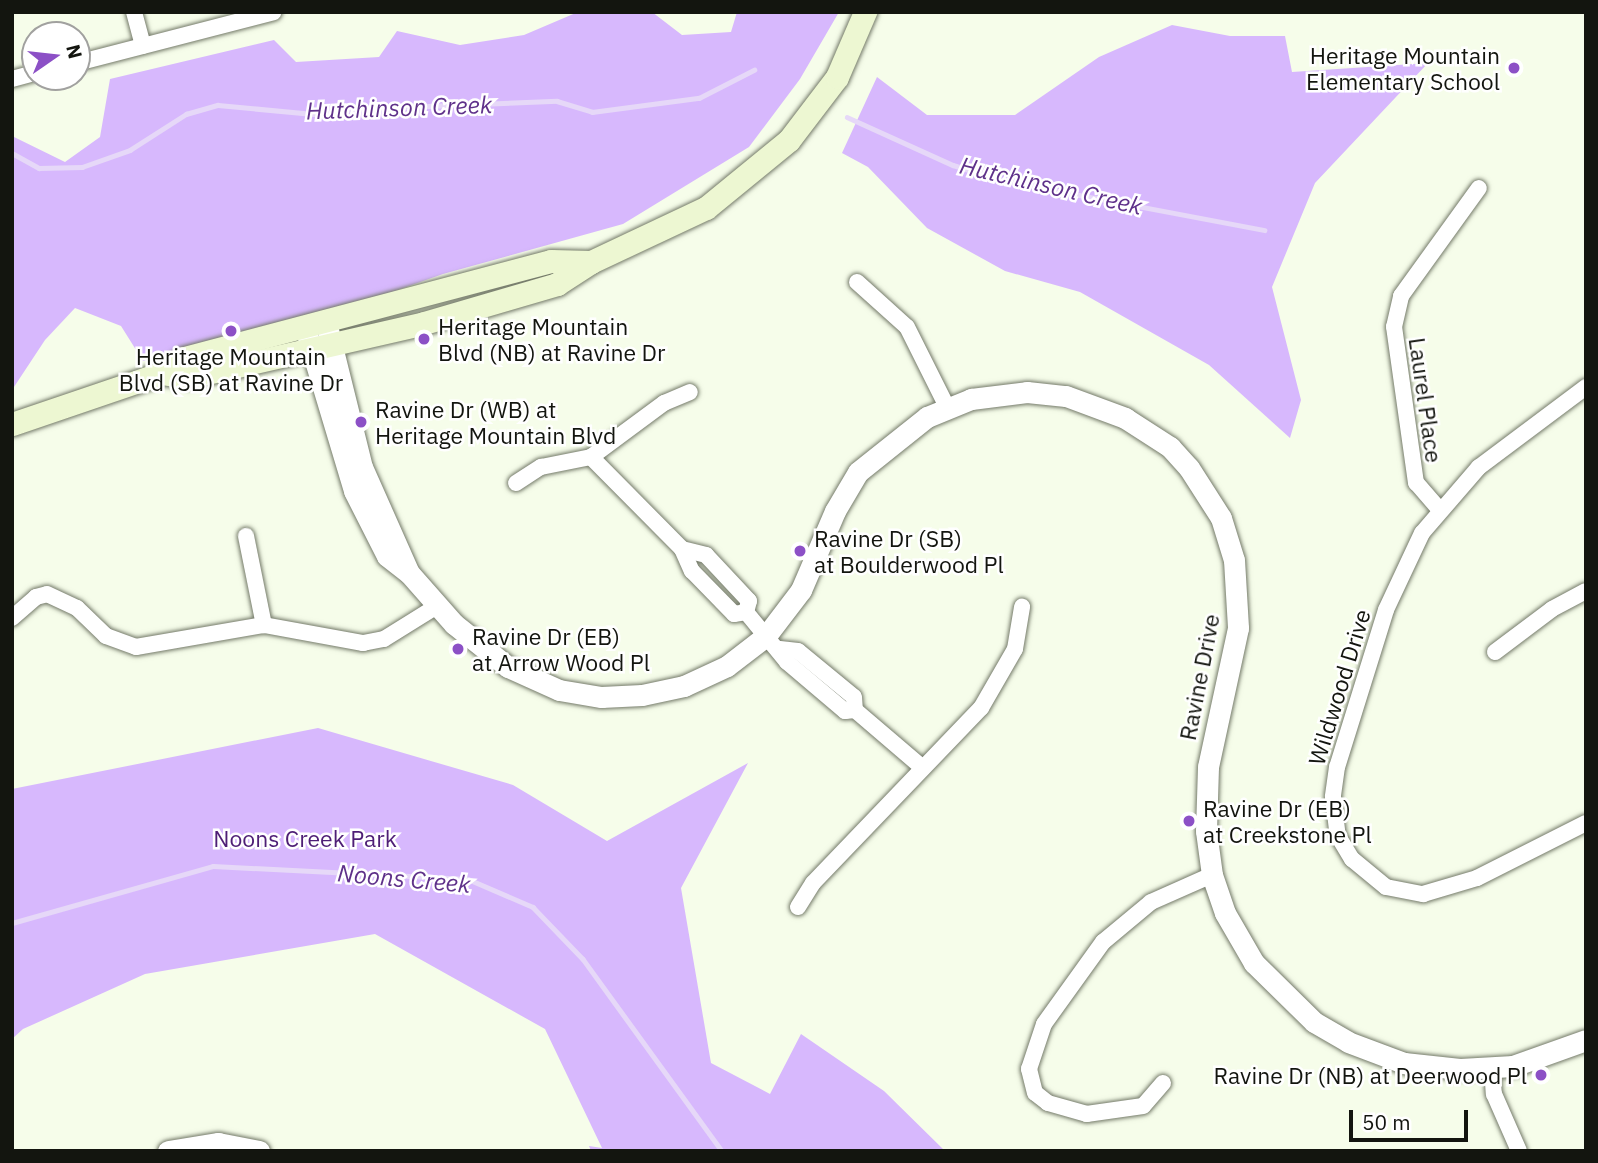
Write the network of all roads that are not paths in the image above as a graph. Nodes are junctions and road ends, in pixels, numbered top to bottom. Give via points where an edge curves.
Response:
1 (134, 12) edge
2 (274, 12) edge
3 (865, 12) edge
4 (143, 46) junction
5 (91, 59) edge
6 (1479, 188) dead end
7 (591, 261) junction
8 (857, 282) dead end
9 (315, 322) junction
10 (321, 347) junction
11 (162, 373) junction
12 (1586, 387) edge
13 (690, 392) dead end
14 (947, 407) junction
15 (12, 424) edge
16 (592, 457) junction
17 (516, 483) dead end
18 (1440, 509) junction
19 (246, 536) dead end
20 (1586, 591) edge
21 (437, 606) junction
22 (1022, 607) dead end
23 (12, 618) edge
24 (264, 625) junction
25 (773, 643) junction
26 (1495, 652) dead end
27 (923, 768) junction
28 (1586, 823) edge
29 (1212, 875) junction
30 (798, 907) dead end
31 (1586, 1040) edge
32 (1492, 1068) junction
33 (1163, 1083) dead end
34 (168, 1151) edge
35 (259, 1151) edge
36 (1519, 1151) edge

1 - 4 street
2 - 4 street
3 - 7 main road via 832,86 764,163 706,208
4 - 5 street
6 - 18 street, Laurel Place via 1401,296 1394,327 1416,483
7 - 9 main road via 551,261
7 - 10 main road via 557,284
8 - 14 street via 907,327
9 - 10 street, Ravine Drive
9 - 11 main road via 184,358
10 - 11 main road via 189,377
10 - 21 street, Ravine Drive via 354,491 387,556 409,573
11 - 15 main road
12 - 18 street, Wildwood Drive via 1499,450
13 - 16 street via 664,403
14 - 25 street, Ravine Drive via 894,438 858,472
14 - 29 street, Ravine Drive via 990,395 1027,392 1089,402 1170,447 1211,498 1231,548 1238,611 1205,790
16 - 17 street via 541,467
16 - 25 street via 682,549 692,571 734,614 746,612
18 - 28 street, Wildwood Drive via 1397,582 1337,767 1333,797 1338,836 1352,859 1375,880 1423,894 1469,881
19 - 24 street
20 - 26 street via 1552,609
21 - 24 street via 384,639 363,643
21 - 25 street, Ravine Drive via 508,667 559,690 601,697 684,686
22 - 27 street via 1015,649 981,708
23 - 24 street via 36,597 64,591 97,630 120,644 136,647
25 - 27 street via 787,662 845,711 855,710
27 - 30 street via 813,883
29 - 32 street, Ravine Drive via 1224,913 1254,964 1314,1022 1349,1042 1404,1063 1428,1068
29 - 33 street via 1151,902 1103,942 1044,1024 1029,1069 1030,1081 1042,1098 1087,1114 1143,1106
31 - 32 street, Ravine Drive via 1535,1061
32 - 36 street via 1496,1098
34 - 35 street via 218,1143

